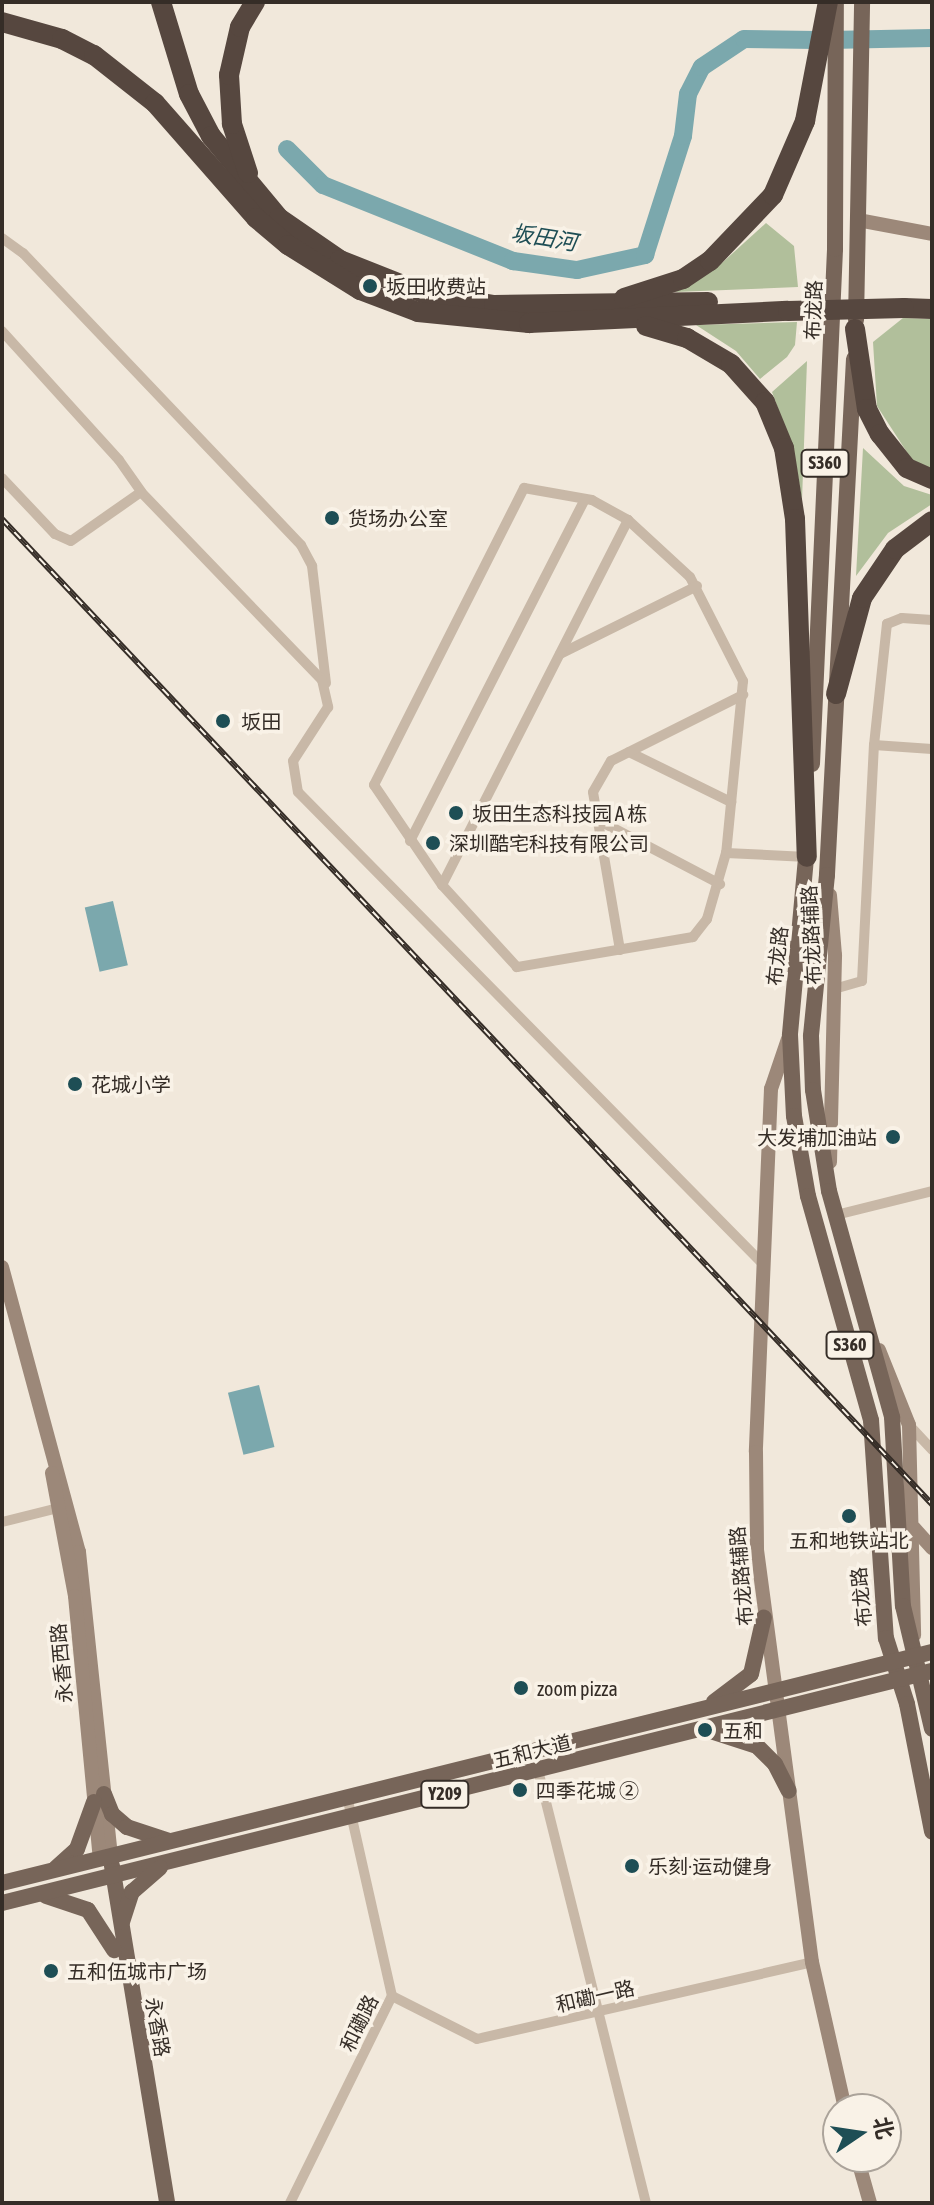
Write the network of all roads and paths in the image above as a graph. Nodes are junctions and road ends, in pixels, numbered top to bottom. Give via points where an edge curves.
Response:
1 (149, 2) edge
2 (161, 2) edge
3 (255, 2) edge
4 (833, 5) edge
5 (862, 7) edge
6 (2, 22) edge
7 (206, 161) junction
8 (256, 191) junction
9 (858, 220) junction
10 (932, 234) edge
11 (2, 238) edge
12 (932, 297) edge
13 (905, 302) junction
14 (790, 304) junction
15 (593, 307) junction
16 (932, 309) edge
17 (622, 321) junction
18 (855, 329) junction
19 (2, 331) edge
20 (2, 478) edge
21 (932, 479) edge
22 (141, 492) junction
23 (585, 499) junction
24 (628, 520) junction
25 (932, 521) edge
26 (697, 586) junction
27 (932, 620) edge
28 (560, 654) junction
29 (328, 693) junction
30 (836, 694) junction
31 (743, 695) junction
32 (874, 745) junction
33 (932, 749) edge
34 (629, 752) junction
35 (731, 802) junction
36 (598, 820) junction
37 (410, 841) junction
38 (726, 853) junction
39 (807, 857) junction
40 (828, 869) junction
41 (720, 884) junction
42 (442, 885) junction
43 (620, 950) junction
44 (834, 989) junction
45 (790, 1035) junction
46 (829, 1191) junction
47 (932, 1191) edge
48 (836, 1215) junction
49 (765, 1266) junction
50 (2, 1267) edge
51 (868, 1328) junction
52 (909, 1425) junction
53 (932, 1450) edge
54 (62, 1507) junction
55 (2, 1522) edge
56 (914, 1528) junction
57 (932, 1548) edge
58 (764, 1617) junction
59 (932, 1652) edge
60 (914, 1657) junction
61 (893, 1662) junction
62 (925, 1672) edge
63 (899, 1679) junction
64 (775, 1702) junction
65 (697, 1712) junction
66 (702, 1729) junction
67 (932, 1729) edge
68 (536, 1762) junction
69 (789, 1791) junction
70 (99, 1798) junction
71 (348, 1800) junction
72 (352, 1818) junction
73 (932, 1832) edge
74 (181, 1841) junction
75 (105, 1858) junction
76 (180, 1859) junction
77 (45, 1872) junction
78 (25, 1877) junction
79 (108, 1877) junction
80 (2, 1883) edge
81 (31, 1896) junction
82 (2, 1903) edge
83 (122, 1931) junction
84 (114, 1950) junction
85 (812, 1962) junction
86 (392, 1996) junction
87 (598, 2015) junction
88 (841, 2093) edge
89 (862, 2173) edge
90 (157, 2203) edge
91 (167, 2203) edge
92 (290, 2203) edge
93 (646, 2203) edge
94 (870, 2203) edge

1 - 7 highway via 177,97
2 - 8 highway via 189,94 211,136
3 - 8 highway via 240,27 229,75 232,124
4 - 15 highway via 805,121 773,195 755,218 683,279
4 - 39 main road, 布龙路 / S360 via 834,277
5 - 9 main road, 布龙路 / S360
6 - 7 highway via 62,39 94,55 155,103
7 - 17 highway via 256,218 360,290 418,312 473,320
8 - 15 highway via 279,218 370,276 472,302
9 - 10 main road
9 - 18 main road, 布龙路 / S360
11 - 29 street via 23,253 301,545 312,566
12 - 13 highway
13 - 14 highway
13 - 16 highway
14 - 15 highway
14 - 17 highway
17 - 39 highway via 687,338 731,364 765,402 784,448 795,519
18 - 21 highway via 867,409 907,468
18 - 30 main road, 布龙路 / S360
19 - 22 street via 119,460
20 - 22 street via 55,534 71,541
22 - 29 street via 313,670
23 - 24 street
23 - 37 street
23 - 37 street via 524,488 374,785
24 - 26 street
24 - 28 street
25 - 30 highway via 895,549 862,598
26 - 28 street
26 - 31 street via 743,681
27 - 32 street via 902,618 887,624
28 - 42 street
29 - 49 street via 322,722 293,761 298,792
30 - 40 main road, 布龙路 / S360
31 - 34 street
31 - 35 street
32 - 33 street
32 - 44 street via 862,981
34 - 35 street
34 - 36 street via 611,761 593,792
35 - 38 street
36 - 41 street
36 - 43 street
37 - 42 street
38 - 39 street
38 - 41 street
39 - 45 main road, 布龙路 / S360
40 - 44 main road, 布龙路辅路
40 - 46 main road, 布龙路 / S360 via 811,1036 816,1118
41 - 43 street via 707,919 693,937
42 - 43 street via 517,967
44 - 46 main road, 布龙路辅路
45 - 49 main road, 布龙路辅路 via 771,1089
45 - 61 main road, 布龙路 / S360 via 805,1183 871,1420 878,1579
46 - 48 main road, 布龙路 / S360
47 - 48 street
48 - 51 main road, 布龙路 / S360
49 - 58 main road, 布龙路辅路 via 755,1484
50 - 54 main road, 永香西路
51 - 52 main road
51 - 60 main road, 布龙路 / S360 via 895,1435 900,1577
52 - 53 street
52 - 56 main road
54 - 55 street
54 - 70 main road, 永香西路 via 82,1574
56 - 57 main road
56 - 60 main road
58 - 64 main road, 布龙路辅路
58 - 65 main road via 751,1674 739,1688
59 - 60 main road, 五和大道 / Y209
60 - 61 main road, 五和大道 / Y209
60 - 62 main road, 布龙路 / S360
61 - 63 main road, 布龙路 / S360
61 - 64 main road, 五和大道 / Y209
62 - 63 main road, 五和大道 / Y209
62 - 67 main road, 布龙路 / S360
63 - 64 main road, 五和大道 / Y209
63 - 73 main road, 布龙路 / S360
64 - 65 main road, 五和大道 / Y209
64 - 66 main road, 五和大道 / Y209
64 - 69 main road, 布龙路辅路
65 - 68 main road, 五和大道 / Y209
66 - 68 main road, 五和大道 / Y209
66 - 69 main road via 736,1735 757,1746 775,1764
68 - 71 main road, 五和大道 / Y209
68 - 72 main road, 五和大道 / Y209
68 - 87 street
69 - 85 main road, 布龙路辅路
70 - 74 main road via 127,1827
70 - 75 main road, 永香西路
70 - 77 main road via 77,1849 65,1863
71 - 72 street, 和磡路
71 - 74 main road, 五和大道 / Y209
72 - 76 main road, 五和大道 / Y209
72 - 86 street, 和磡路
74 - 75 main road, 五和大道 / Y209
74 - 76 main road
75 - 77 main road, 五和大道 / Y209
75 - 79 main road, 永香路
76 - 79 main road, 五和大道 / Y209
76 - 83 main road via 132,1892
77 - 78 main road, 五和大道 / Y209
78 - 80 main road, 五和大道 / Y209
78 - 81 main road
79 - 81 main road, 五和大道 / Y209
79 - 83 main road, 永香路
79 - 84 main road, 永香路
81 - 82 main road, 五和大道 / Y209
81 - 84 main road via 79,1904 102,1927
83 - 91 main road, 永香路
84 - 90 main road, 永香路
85 - 87 street, 和磡一路
85 - 88 main road, 布龙路辅路
86 - 87 street, 和磡一路 via 477,2039
86 - 92 street, 和磡路
87 - 93 street
89 - 94 main road

